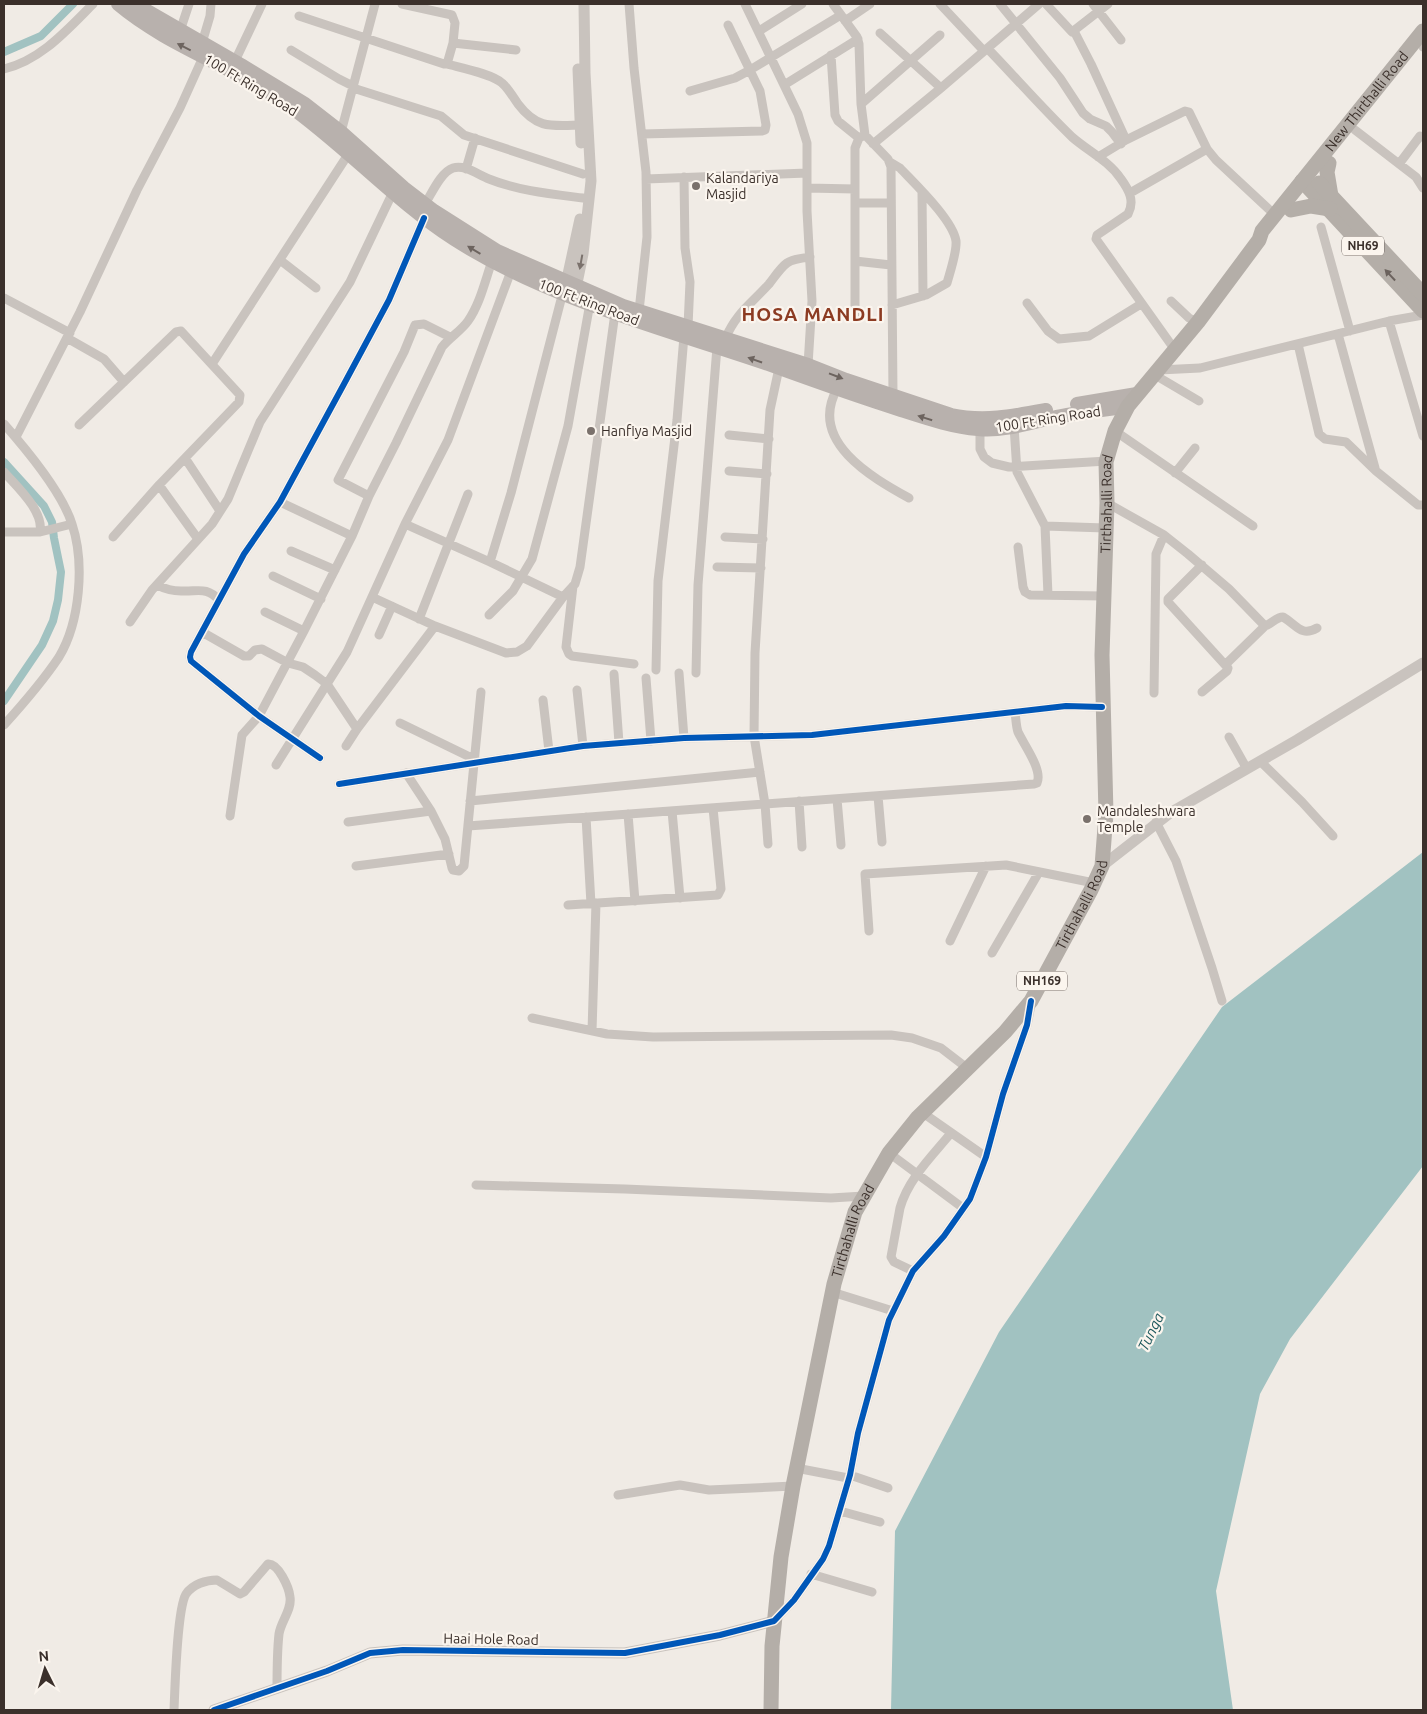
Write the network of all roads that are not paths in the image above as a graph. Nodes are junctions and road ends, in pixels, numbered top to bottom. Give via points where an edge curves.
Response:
1 (93, 4) edge
2 (118, 4) edge
3 (135, 4) edge
4 (189, 4) edge
5 (211, 4) edge
6 (262, 4) edge
7 (375, 4) edge
8 (402, 4) edge
9 (577, 4) edge
10 (584, 4) edge
11 (629, 4) edge
12 (832, 4) edge
13 (870, 4) edge
14 (940, 4) edge
15 (1000, 4) edge
16 (1039, 4) edge
17 (1046, 4) edge
18 (1094, 4) edge
19 (1108, 4) edge
20 (748, 5) edge
21 (798, 5) edge
22 (1100, 11) junction
23 (298, 16) dead end
24 (843, 18) junction
25 (1016, 23) junction
26 (728, 25) dead end
27 (180, 31) junction
28 (759, 31) junction
29 (1074, 31) junction
30 (1423, 31) edge
31 (880, 33) dead end
32 (940, 35) dead end
33 (365, 38) junction
34 (858, 39) junction
35 (1121, 40) dead end
36 (453, 43) junction
37 (1423, 46) edge
38 (202, 50) junction
39 (291, 50) dead end
40 (516, 50) dead end
41 (986, 50) junction
42 (831, 55) junction
43 (771, 57) junction
44 (912, 60) junction
45 (235, 62) junction
46 (447, 64) junction
47 (4, 70) edge
48 (750, 70) junction
49 (784, 84) junction
50 (353, 87) junction
51 (941, 88) junction
52 (690, 91) dead end
53 (861, 104) junction
54 (580, 125) junction
55 (1355, 130) junction
56 (342, 132) junction
57 (642, 134) junction
58 (862, 136) junction
59 (1423, 137) edge
60 (475, 138) junction
61 (1124, 142) junction
62 (873, 144) junction
63 (1208, 149) junction
64 (349, 153) junction
65 (1098, 157) junction
66 (890, 162) junction
67 (1329, 163) junction
68 (1399, 164) junction
69 (466, 169) junction
70 (807, 173) junction
71 (583, 174) junction
72 (684, 177) junction
73 (646, 179) junction
74 (1309, 180) junction
75 (807, 188) junction
76 (1423, 188) edge
77 (855, 189) junction
78 (393, 192) junction
79 (922, 192) junction
80 (1130, 193) junction
81 (583, 198) junction
82 (1330, 202) junction
83 (855, 203) junction
84 (890, 203) junction
85 (425, 204) junction
86 (1291, 210) junction
87 (1275, 215) junction
88 (424, 218) junction
89 (1321, 227) dead end
90 (1258, 240) junction
91 (810, 257) junction
92 (280, 260) junction
93 (855, 261) junction
94 (492, 262) junction
95 (891, 265) junction
96 (511, 271) junction
97 (316, 288) dead end
98 (570, 289) junction
99 (1423, 294) edge
100 (923, 296) junction
101 (4, 298) edge
102 (1171, 301) dead end
103 (1027, 303) dead end
104 (590, 304) junction
105 (1141, 304) junction
106 (892, 305) junction
107 (639, 311) junction
108 (1423, 311) edge
109 (615, 313) junction
110 (855, 314) dead end
111 (1423, 315) edge
112 (1389, 321) junction
113 (1198, 322) junction
114 (686, 331) junction
115 (1350, 331) junction
116 (1338, 334) junction
117 (68, 335) junction
118 (450, 337) junction
119 (721, 343) junction
120 (1298, 344) junction
121 (1175, 350) junction
122 (212, 364) junction
123 (808, 365) junction
124 (779, 368) junction
125 (1157, 372) junction
126 (124, 382) junction
127 (837, 389) junction
128 (1137, 394) junction
129 (893, 395) junction
130 (1199, 401) dead end
131 (1128, 406) junction
132 (4, 424) edge
133 (79, 425) dead end
134 (1014, 426) junction
135 (980, 430) junction
136 (1115, 431) junction
137 (729, 435) dead end
138 (1423, 436) edge
139 (16, 437) junction
140 (769, 439) junction
141 (1195, 448) dead end
142 (185, 458) junction
143 (1107, 461) junction
144 (1016, 466) junction
145 (1375, 468) junction
146 (728, 471) dead end
147 (4, 472) edge
148 (1175, 473) junction
149 (767, 474) junction
150 (159, 484) junction
151 (468, 494) dead end
152 (369, 496) junction
153 (909, 498) dead end
154 (280, 502) junction
155 (1107, 503) junction
156 (1423, 505) edge
157 (220, 511) junction
158 (405, 524) junction
159 (69, 525) junction
160 (1045, 526) junction
161 (1253, 526) dead end
162 (1105, 528) junction
163 (4, 532) edge
164 (43, 532) junction
165 (1164, 535) junction
166 (352, 536) junction
167 (113, 537) dead end
168 (725, 537) dead end
169 (198, 539) junction
170 (763, 539) junction
171 (449, 544) junction
172 (1018, 547) dead end
173 (291, 551) dead end
174 (490, 562) junction
175 (1202, 565) junction
176 (717, 567) dead end
177 (761, 568) junction
178 (335, 570) junction
179 (273, 576) dead end
180 (523, 577) junction
181 (157, 585) junction
182 (573, 586) junction
183 (1048, 596) junction
184 (1104, 596) junction
185 (372, 597) junction
186 (563, 597) junction
187 (320, 599) junction
188 (219, 600) junction
189 (392, 606) junction
190 (265, 612) dead end
191 (489, 614) dead end
192 (419, 619) junction
193 (130, 622) dead end
194 (435, 626) junction
195 (1265, 626) junction
196 (1317, 628) dead end
197 (304, 631) junction
198 (202, 632) junction
199 (378, 635) dead end
200 (288, 663) junction
201 (1423, 663) edge
202 (634, 664) dead end
203 (1226, 664) junction
204 (656, 670) dead end
205 (679, 673) dead end
206 (696, 673) dead end
207 (614, 674) dead end
208 (646, 678) dead end
209 (326, 684) junction
210 (577, 690) dead end
211 (481, 692) dead end
212 (1202, 692) dead end
213 (1154, 693) dead end
214 (543, 700) dead end
215 (1102, 708) junction
216 (1015, 712) junction
217 (259, 716) junction
218 (400, 723) dead end
219 (4, 725) edge
220 (357, 728) junction
221 (754, 736) junction
222 (1229, 737) dead end
223 (684, 738) junction
224 (293, 739) junction
225 (651, 741) junction
226 (619, 744) junction
227 (346, 746) dead end
228 (583, 746) junction
229 (548, 750) junction
230 (320, 758) dead end
231 (473, 761) junction
232 (1260, 762) junction
233 (276, 765) dead end
234 (1247, 769) junction
235 (760, 772) junction
236 (406, 774) junction
237 (339, 784) dead end
238 (878, 796) junction
239 (837, 799) junction
240 (470, 801) junction
241 (799, 801) junction
242 (765, 804) junction
243 (713, 808) junction
244 (431, 811) junction
245 (672, 811) junction
246 (628, 814) junction
247 (230, 816) dead end
248 (586, 817) junction
249 (348, 822) dead end
250 (1156, 822) junction
251 (468, 826) junction
252 (1332, 836) dead end
253 (882, 842) dead end
254 (768, 844) dead end
255 (841, 845) dead end
256 (802, 847) dead end
257 (449, 854) junction
258 (356, 866) dead end
259 (986, 866) junction
260 (1102, 866) junction
261 (1039, 872) junction
262 (1094, 883) junction
263 (680, 898) junction
264 (634, 901) junction
265 (594, 903) junction
266 (568, 905) dead end
267 (869, 931) dead end
268 (950, 940) dead end
269 (992, 953) dead end
270 (1031, 1001) junction
271 (1222, 1001) dead end
272 (532, 1018) dead end
273 (592, 1031) junction
274 (967, 1068) junction
275 (923, 1113) junction
276 (951, 1133) junction
277 (889, 1153) junction
278 (986, 1157) junction
279 (918, 1174) junction
280 (476, 1185) dead end
281 (864, 1196) junction
282 (963, 1208) junction
283 (913, 1271) junction
284 (832, 1292) junction
285 (893, 1312) junction
286 (796, 1468) junction
287 (849, 1477) junction
288 (792, 1486) junction
289 (888, 1488) dead end
290 (618, 1495) dead end
291 (840, 1511) junction
292 (880, 1522) dead end
293 (811, 1574) junction
294 (872, 1592) dead end
295 (774, 1621) junction
296 (277, 1689) junction
297 (174, 1710) edge
298 (214, 1710) edge
299 (771, 1710) edge

1 - 47 street via 57,40 29,59
38 -> 2 main road, 100 Ft Ring Road via 161,35
3 - 27 main road, 100 Ft Ring Road
4 - 27 street
5 - 38 street
6 - 45 street
7 - 33 street
8 - 36 street via 452,15 455,23
9 - 54 street
10 -> 98 street via 591,181 584,245
11 - 57 street
12 - 24 street
13 - 24 street
14 - 41 street
15 - 25 street
16 - 25 street
17 - 29 street via 1070,31
18 - 22 street
19 - 22 street
20 - 28 street
21 - 28 street
22 - 29 street
22 - 35 street
23 - 33 street
24 - 34 street
24 - 43 street
25 - 41 street
25 - 61 street via 1083,113 1106,126
26 - 48 street
27 - 38 main road, 100 Ft Ring Road
28 - 43 street
29 - 61 street
30 - 74 highway, New Thirthalli Road
31 - 44 street
32 - 44 street
33 - 46 street
33 - 50 street
34 - 42 street
34 - 53 street
36 - 40 street
36 - 46 street
37 - 55 highway
38 - 45 main road, 100 Ft Ring Road
38 - 64 main road, 100 Ft Ring Road via 285,103
38 - 117 street via 180,108
39 - 50 street
41 - 51 street
41 - 65 street via 1073,138
42 - 49 street
42 - 58 street via 834,115
43 - 48 street
43 - 49 street
44 - 51 street
44 - 53 street
45 - 56 main road, 100 Ft Ring Road via 304,104
46 - 54 street via 494,77 537,122 550,126
48 - 52 street via 735,78
48 - 57 street via 760,91 764,130
49 - 70 street via 807,143
50 - 56 street
50 - 60 street via 441,116 464,134
51 - 62 street
53 - 58 street
54 - 71 street
55 - 67 highway
55 - 68 street
56 - 85 main road, 100 Ft Ring Road
57 - 73 street
58 - 62 street
58 - 77 street via 856,148
59 - 68 street via 1420,136
60 - 69 street
60 - 71 street
61 - 63 street via 1185,111 1191,115
61 - 65 street
62 - 66 street
63 - 80 street
63 - 87 street via 1224,169
64 - 78 main road, 100 Ft Ring Road
64 - 92 street
65 - 80 street
66 - 79 street
66 - 84 street
67 - 74 highway
67 - 82 highway
68 - 76 street via 1416,177
69 - 81 street via 509,186
69 - 85 street via 450,169
70 - 72 street
70 - 75 street
71 - 81 street
72 - 73 street
72 - 114 street via 685,248 690,282
73 - 107 street via 647,237
74 - 82 highway, NH69
74 - 86 highway, NH169
74 - 87 highway, Tirthahalli Road / NH169
75 - 77 street
75 - 91 street
77 - 83 street
78 - 88 main road, 100 Ft Ring Road
78 - 157 street via 350,282 260,422
79 - 100 street
79 - 100 street via 948,222 956,241 947,283
80 - 105 street via 1128,214 1097,235 1096,239
81 - 98 street
82 - 86 highway
82 - 99 highway, NH69
108 -> 82 highway, NH69
83 - 84 street
83 - 93 street
84 - 95 street
85 - 98 main road, 100 Ft Ring Road via 497,251
86 - 90 highway, NH169 via 1268,235
87 - 90 highway, Tirthahalli Road / NH169
94 -> 88 main road, 100 Ft Ring Road
88 - 154 street via 389,300
89 - 115 street
90 - 113 highway, Tirthahalli Road / NH169
91 - 119 street via 785,264 732,322
91 - 123 street via 812,301
92 - 97 street
92 - 122 street
93 - 95 street
93 - 110 street
94 - 96 main road, 100 Ft Ring Road
94 - 118 street via 474,311
95 - 106 street
96 - 98 main road, 100 Ft Ring Road
96 - 158 street via 453,428
98 - 104 main road, 100 Ft Ring Road
98 - 107 main road, 100 Ft Ring Road
98 - 174 street
100 - 106 street
101 - 117 street
102 - 113 street
103 - 105 street via 1048,331 1059,339 1089,336
104 - 109 main road, 100 Ft Ring Road
104 - 180 street via 568,426 532,559
105 - 121 street
106 - 129 street
107 - 114 main road, 100 Ft Ring Road
109 - 114 main road, 100 Ft Ring Road
109 - 182 street via 580,568
111 - 112 street
112 - 115 street
112 - 138 street
113 - 121 highway, Tirthahalli Road / NH169
114 - 119 main road, 100 Ft Ring Road
114 - 204 street via 658,581
115 - 116 street
116 - 120 street
116 - 145 street
117 - 126 street via 104,359
117 - 139 street
118 - 152 street via 442,347
118 - 152 street via 424,324 415,325 338,480
119 - 123 main road, 100 Ft Ring Road
124 -> 119 main road, 100 Ft Ring Road
119 - 206 street via 698,585
120 - 125 street via 1200,368
120 - 145 street via 1319,434 1346,442
121 - 125 highway, Tirthahalli Road / NH169
122 - 126 street via 178,331
122 - 142 street via 240,399
123 -> 129 main road, 100 Ft Ring Road
124 - 127 main road, 100 Ft Ring Road
124 - 140 street via 770,410
125 - 128 highway, Tirthahalli Road / NH169
125 - 130 street
126 - 133 street
135 -> 127 main road, 100 Ft Ring Road via 932,420
127 - 153 street via 829,404 830,426 843,450 867,474
128 - 129 main road, 100 Ft Ring Road via 988,419 951,415
128 - 131 highway, Tirthahalli Road / NH169
131 - 134 main road, 100 Ft Ring Road
131 - 136 highway, Tirthahalli Road / NH169
132 - 139 street
134 - 135 main road, 100 Ft Ring Road
134 - 144 street
135 - 144 street via 980,449 984,457 992,463
136 - 143 highway, Tirthahalli Road / NH169
136 - 148 street
137 - 140 street
139 - 159 street via 58,494
140 - 149 street
141 - 148 street
142 - 150 street
142 - 157 street
143 - 144 street
143 - 155 highway, Tirthahalli Road / NH169
144 - 160 street
145 - 156 street via 1418,505
146 - 149 street
147 - 164 street via 40,518
148 - 161 street
149 - 170 street
150 - 167 street
150 - 169 street
151 - 171 street
152 - 166 street
154 - 166 street
154 - 188 street via 244,554
155 - 162 highway, Tirthahalli Road / NH169
155 - 165 street
157 - 169 street
158 - 171 street
158 - 185 street
159 - 164 street
159 - 219 street via 79,578 76,617 59,656
160 - 162 street
160 - 183 street
162 - 184 highway, Tirthahalli Road / NH169
163 - 164 street
165 - 175 street
165 - 213 street via 1156,554
166 - 178 street
168 - 170 street
169 - 181 street
170 - 177 street
171 - 174 street
171 - 192 street
172 - 183 street via 1024,592
173 - 178 street
174 - 180 street
175 - 195 street
175 - 203 street via 1168,602
176 - 177 street
177 - 221 street
178 - 187 street
179 - 187 street
180 - 186 street
180 - 191 street via 513,592
181 - 188 street via 182,592 207,591
181 - 193 street
182 - 186 street
182 - 202 street via 566,647 569,654
183 - 184 street
184 - 215 highway, Tirthahalli Road / NH169
185 - 189 street
185 - 209 street via 347,652
186 - 194 street via 527,646 518,652 506,653
187 - 197 street
188 - 198 street
189 - 192 street
189 - 199 street
190 - 197 street
192 - 194 street
194 - 220 street
195 - 196 street via 1280,617 1305,632
195 - 203 street
197 - 200 street
198 - 200 street via 244,656 262,649
198 - 217 street via 191,652 192,661
200 - 209 street via 303,667
200 - 217 street
201 - 232 street
203 - 212 street via 1227,671
205 - 223 street
207 - 226 street
208 - 225 street
209 - 220 street
209 - 224 street
210 - 228 street
211 - 231 street
214 - 229 street
215 - 216 street via 1066,706
215 - 260 highway, Tirthahalli Road / NH169 via 1106,814
216 - 221 street via 812,734
216 - 238 street via 1018,732 1029,751 1037,783
217 - 224 street
217 - 247 street via 240,740
218 - 231 street
220 - 227 street
221 - 223 street
221 - 235 street
222 - 234 street
223 - 225 street
224 - 230 street
224 - 233 street
225 - 226 street
226 - 228 street
228 - 229 street
229 - 231 street
231 - 236 street
231 - 240 street
232 - 234 street
232 - 252 street
234 - 250 street
235 - 240 street
235 - 242 street
236 - 237 street
236 - 244 street
238 - 239 street
238 - 253 street
239 - 241 street
239 - 255 street
240 - 251 street
241 - 242 street
241 - 256 street
242 - 243 street
242 - 254 street
243 - 245 street
243 - 263 street via 720,892
244 - 249 street
244 - 257 street
245 - 246 street
245 - 263 street
246 - 248 street
246 - 264 street
248 - 251 street
248 - 265 street
250 - 260 street
250 - 271 street via 1176,861
251 - 257 street via 462,869 453,870
257 - 258 street
259 - 261 street via 1014,865
259 - 267 street via 865,874
259 - 268 street
260 - 262 highway, Tirthahalli Road / NH169
261 - 262 street
261 - 269 street
262 - 270 highway, Tirthahalli Road / NH169
263 - 264 street
264 - 265 street
265 - 266 street
265 - 273 street
270 - 274 highway, Tirthahalli Road / NH169 via 1005,1032
270 - 278 street via 1027,1025
272 - 273 street
273 - 274 street via 653,1038 891,1034 941,1048
274 - 275 highway, Tirthahalli Road / NH169
275 - 276 street
275 - 277 highway, Tirthahalli Road / NH169
276 - 278 street
276 - 279 street
277 - 279 street
277 - 281 highway, Tirthahalli Road / NH169
278 - 282 street via 970,1199
279 - 282 street
279 - 283 street via 902,1200 891,1252 894,1262
280 - 281 street via 831,1198
281 - 284 highway, Tirthahalli Road / NH169 via 855,1212
282 - 283 street via 944,1236
283 - 285 street
284 - 285 street
284 - 286 highway, Tirthahalli Road / NH169
285 - 287 street via 858,1433
286 - 287 street
286 - 288 highway, Tirthahalli Road / NH169
287 - 289 street
287 - 291 street
288 - 290 street via 708,1490 680,1485
288 - 295 highway, Tirthahalli Road / NH169
291 - 292 street
291 - 293 street via 829,1546
293 - 294 street
293 - 295 street via 794,1600
295 - 296 street, Haai Hole Road via 625,1653 403,1650 370,1653
295 - 299 highway, Tirthahalli Road / NH169
296 - 297 street via 279,1634 290,1597 281,1574 268,1564 240,1594 217,1580 202,1582 186,1594 181,1618
296 - 298 street, Haai Hole Road

